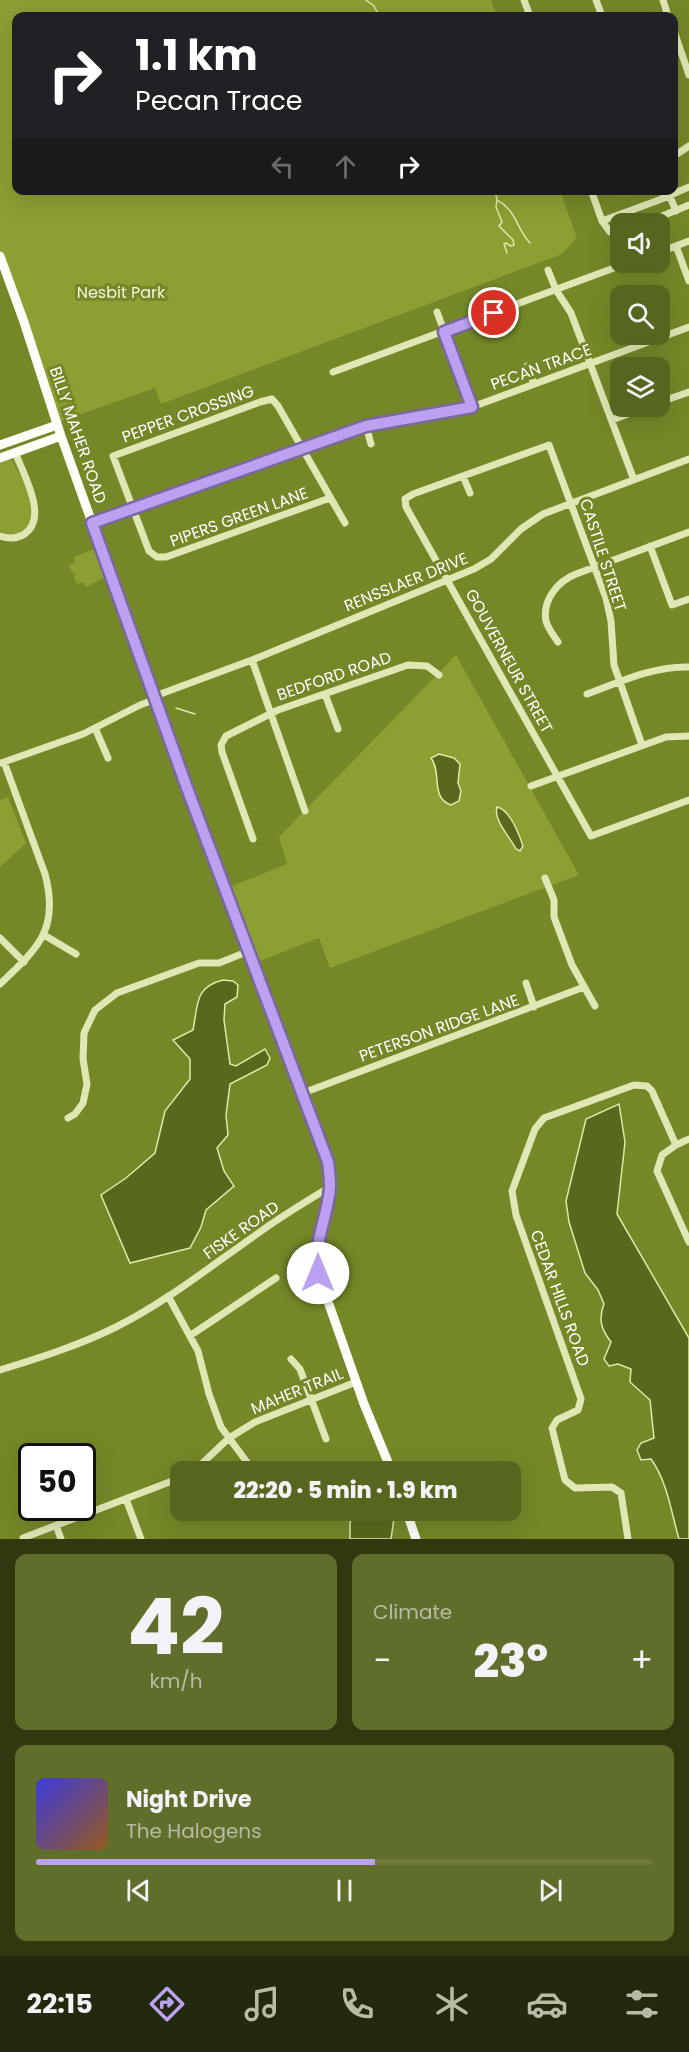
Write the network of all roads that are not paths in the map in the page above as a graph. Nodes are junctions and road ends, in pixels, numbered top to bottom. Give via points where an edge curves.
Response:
1 (678, 43) edge
2 (689, 75) edge
3 (593, 195) edge
4 (663, 195) edge
5 (669, 195) edge
6 (689, 205) edge
7 (676, 211) junction
8 (670, 213) edge
9 (602, 221) junction
10 (610, 232) edge
11 (689, 241) edge
12 (676, 246) junction
13 (670, 248) edge
14 (0, 256) edge
15 (548, 270) dead end
16 (610, 270) edge
17 (689, 281) edge
18 (556, 290) junction
19 (437, 312) dead end
20 (689, 327) edge
21 (444, 332) junction
22 (670, 334) edge
23 (639, 345) edge
24 (591, 363) junction
25 (527, 366) dead end
26 (333, 372) dead end
27 (534, 384) junction
28 (689, 392) edge
29 (670, 399) edge
30 (472, 407) junction
31 (620, 417) edge
32 (612, 420) junction
33 (57, 425) junction
34 (366, 426) junction
35 (61, 436) junction
36 (371, 444) dead end
37 (2, 445) edge
38 (302, 448) junction
39 (8, 455) edge
40 (689, 459) edge
41 (463, 476) junction
42 (634, 480) junction
43 (470, 493) dead end
44 (330, 498) junction
45 (572, 503) junction
46 (132, 508) junction
47 (92, 523) junction
48 (345, 523) dead end
49 (689, 532) edge
50 (0, 536) edge
51 (650, 546) junction
52 (595, 567) junction
53 (447, 579) junction
54 (689, 599) edge
55 (558, 642) dead end
56 (252, 660) junction
57 (689, 667) edge
58 (439, 675) dead end
59 (619, 682) junction
60 (326, 694) junction
61 (587, 694) dead end
62 (156, 697) junction
63 (271, 713) junction
64 (95, 728) junction
65 (338, 729) dead end
66 (689, 736) edge
67 (642, 745) junction
68 (108, 758) dead end
69 (2, 763) edge
70 (558, 776) junction
71 (531, 786) dead end
72 (689, 800) edge
73 (305, 811) dead end
74 (253, 839) dead end
75 (545, 878) dead end
76 (44, 935) junction
77 (0, 938) edge
78 (249, 951) junction
79 (76, 954) dead end
80 (24, 962) junction
81 (526, 983) dead end
82 (0, 984) edge
83 (584, 987) junction
84 (595, 1006) dead end
85 (534, 1007) junction
86 (303, 1093) junction
87 (68, 1118) dead end
88 (689, 1139) edge
89 (676, 1144) junction
90 (330, 1187) junction
91 (689, 1242) edge
92 (276, 1278) dead end
93 (168, 1296) junction
94 (191, 1335) junction
95 (291, 1359) dead end
96 (0, 1370) edge
97 (356, 1382) junction
98 (311, 1399) junction
99 (229, 1438) junction
100 (326, 1439) dead end
101 (205, 1461) edge
102 (246, 1461) edge
103 (388, 1461) edge
104 (170, 1482) edge
105 (126, 1498) junction
106 (410, 1521) edge
107 (56, 1525) junction
108 (23, 1538) edge
109 (61, 1539) edge
110 (141, 1539) edge
111 (416, 1539) edge
112 (628, 1539) edge

1 - 2 street
3 - 9 street
4 - 9 street
5 - 7 street
6 - 7 street
7 - 8 street
9 - 10 street
11 - 12 street
12 - 13 street
12 - 17 street
14 - 33 main road, BILLY MAHER ROAD
15 - 18 street
16 - 18 street
18 - 21 street
18 - 24 street via 571,311
19 - 21 street
20 - 22 street, PECAN TRACE
21 - 26 street
21 - 30 street
23 - 24 street, PECAN TRACE
24 - 27 street, PECAN TRACE
24 - 32 street
25 - 27 street
27 - 30 street, PECAN TRACE
28 - 29 street
30 - 34 street, PECAN TRACE
31 - 32 street
32 - 42 street
33 - 35 main road, BILLY MAHER ROAD
33 - 37 main road
34 - 36 street
34 - 38 street, PECAN TRACE
35 - 39 main road
35 - 47 main road, BILLY MAHER ROAD
37 - 39 main road
38 - 44 street
38 - 46 street, PECAN TRACE
38 - 46 street, PEPPER CROSSING via 272,399 260,402 113,456
39 - 50 street via 35,505 36,517 32,528 20,537
40 - 42 street, RENSSLAER DRIVE
41 - 43 street
41 - 45 street, CASTILE STREET via 549,445
41 - 53 street, GOUVERNEUR STREET via 405,500
42 - 45 street, RENSSLAER DRIVE
44 - 46 street, PIPERS GREEN LANE via 166,557 156,557 149,551
44 - 48 street
45 - 52 street, CASTILE STREET
45 - 53 street, RENSSLAER DRIVE via 531,522 484,563
46 - 47 street, PECAN TRACE
47 - 62 main road, BILLY MAHER ROAD
49 - 51 street
51 - 52 street
51 - 54 street via 672,605
52 - 55 street via 566,579 548,601 546,621
52 - 59 street, CASTILE STREET via 609,607 612,656
53 - 56 street, RENSSLAER DRIVE
53 - 70 street, GOUVERNEUR STREET
56 - 62 street, RENSSLAER DRIVE
56 - 63 street
57 - 59 street via 660,669
58 - 60 street, BEDFORD ROAD via 427,666 408,665
59 - 61 street
59 - 67 street, CASTILE STREET
60 - 63 street, BEDFORD ROAD
60 - 65 street
62 - 64 street, RENSSLAER DRIVE
62 - 78 main road, BILLY MAHER ROAD
63 - 73 street
63 - 74 street, BEDFORD ROAD via 219,740
64 - 68 street
64 - 69 street, RENSSLAER DRIVE
66 - 67 street via 670,736
67 - 70 street
69 - 76 street via 48,883 50,912
70 - 71 street
70 - 72 street, GOUVERNEUR STREET via 591,836
75 - 83 street via 554,900 557,925
76 - 79 street
76 - 80 street
77 - 80 street
78 - 86 main road, BILLY MAHER ROAD
78 - 87 street via 219,963 199,963 117,993 95,1010 84,1033 87,1084 83,1103
80 - 82 street
81 - 85 street
83 - 84 street
83 - 85 street, PETERSON RIDGE LANE
85 - 86 street, PETERSON RIDGE LANE
86 - 90 main road, BILLY MAHER ROAD via 328,1162
88 - 89 street
89 - 91 street via 662,1155 657,1171
89 - 112 street, CEDAR HILLS ROAD via 652,1091 647,1086 634,1085 544,1118 535,1129 512,1195 581,1399 578,1410 557,1420 552,1428 565,1480 574,1488 612,1487 621,1493
90 - 93 street, FISKE ROAD
90 - 97 main road, BILLY MAHER ROAD via 315,1258
92 - 94 street
93 - 94 street
93 - 96 street, FISKE ROAD via 108,1331
94 - 99 street via 219,1422
95 - 98 street via 300,1369
97 - 98 street, MAHER TRAIL
97 - 103 main road, BILLY MAHER ROAD
98 - 99 street, MAHER TRAIL via 263,1418
98 - 100 street
99 - 101 street, MAHER TRAIL
99 - 102 street
104 - 105 street
105 - 107 street
105 - 110 street
106 - 111 main road
107 - 108 street
107 - 109 street

